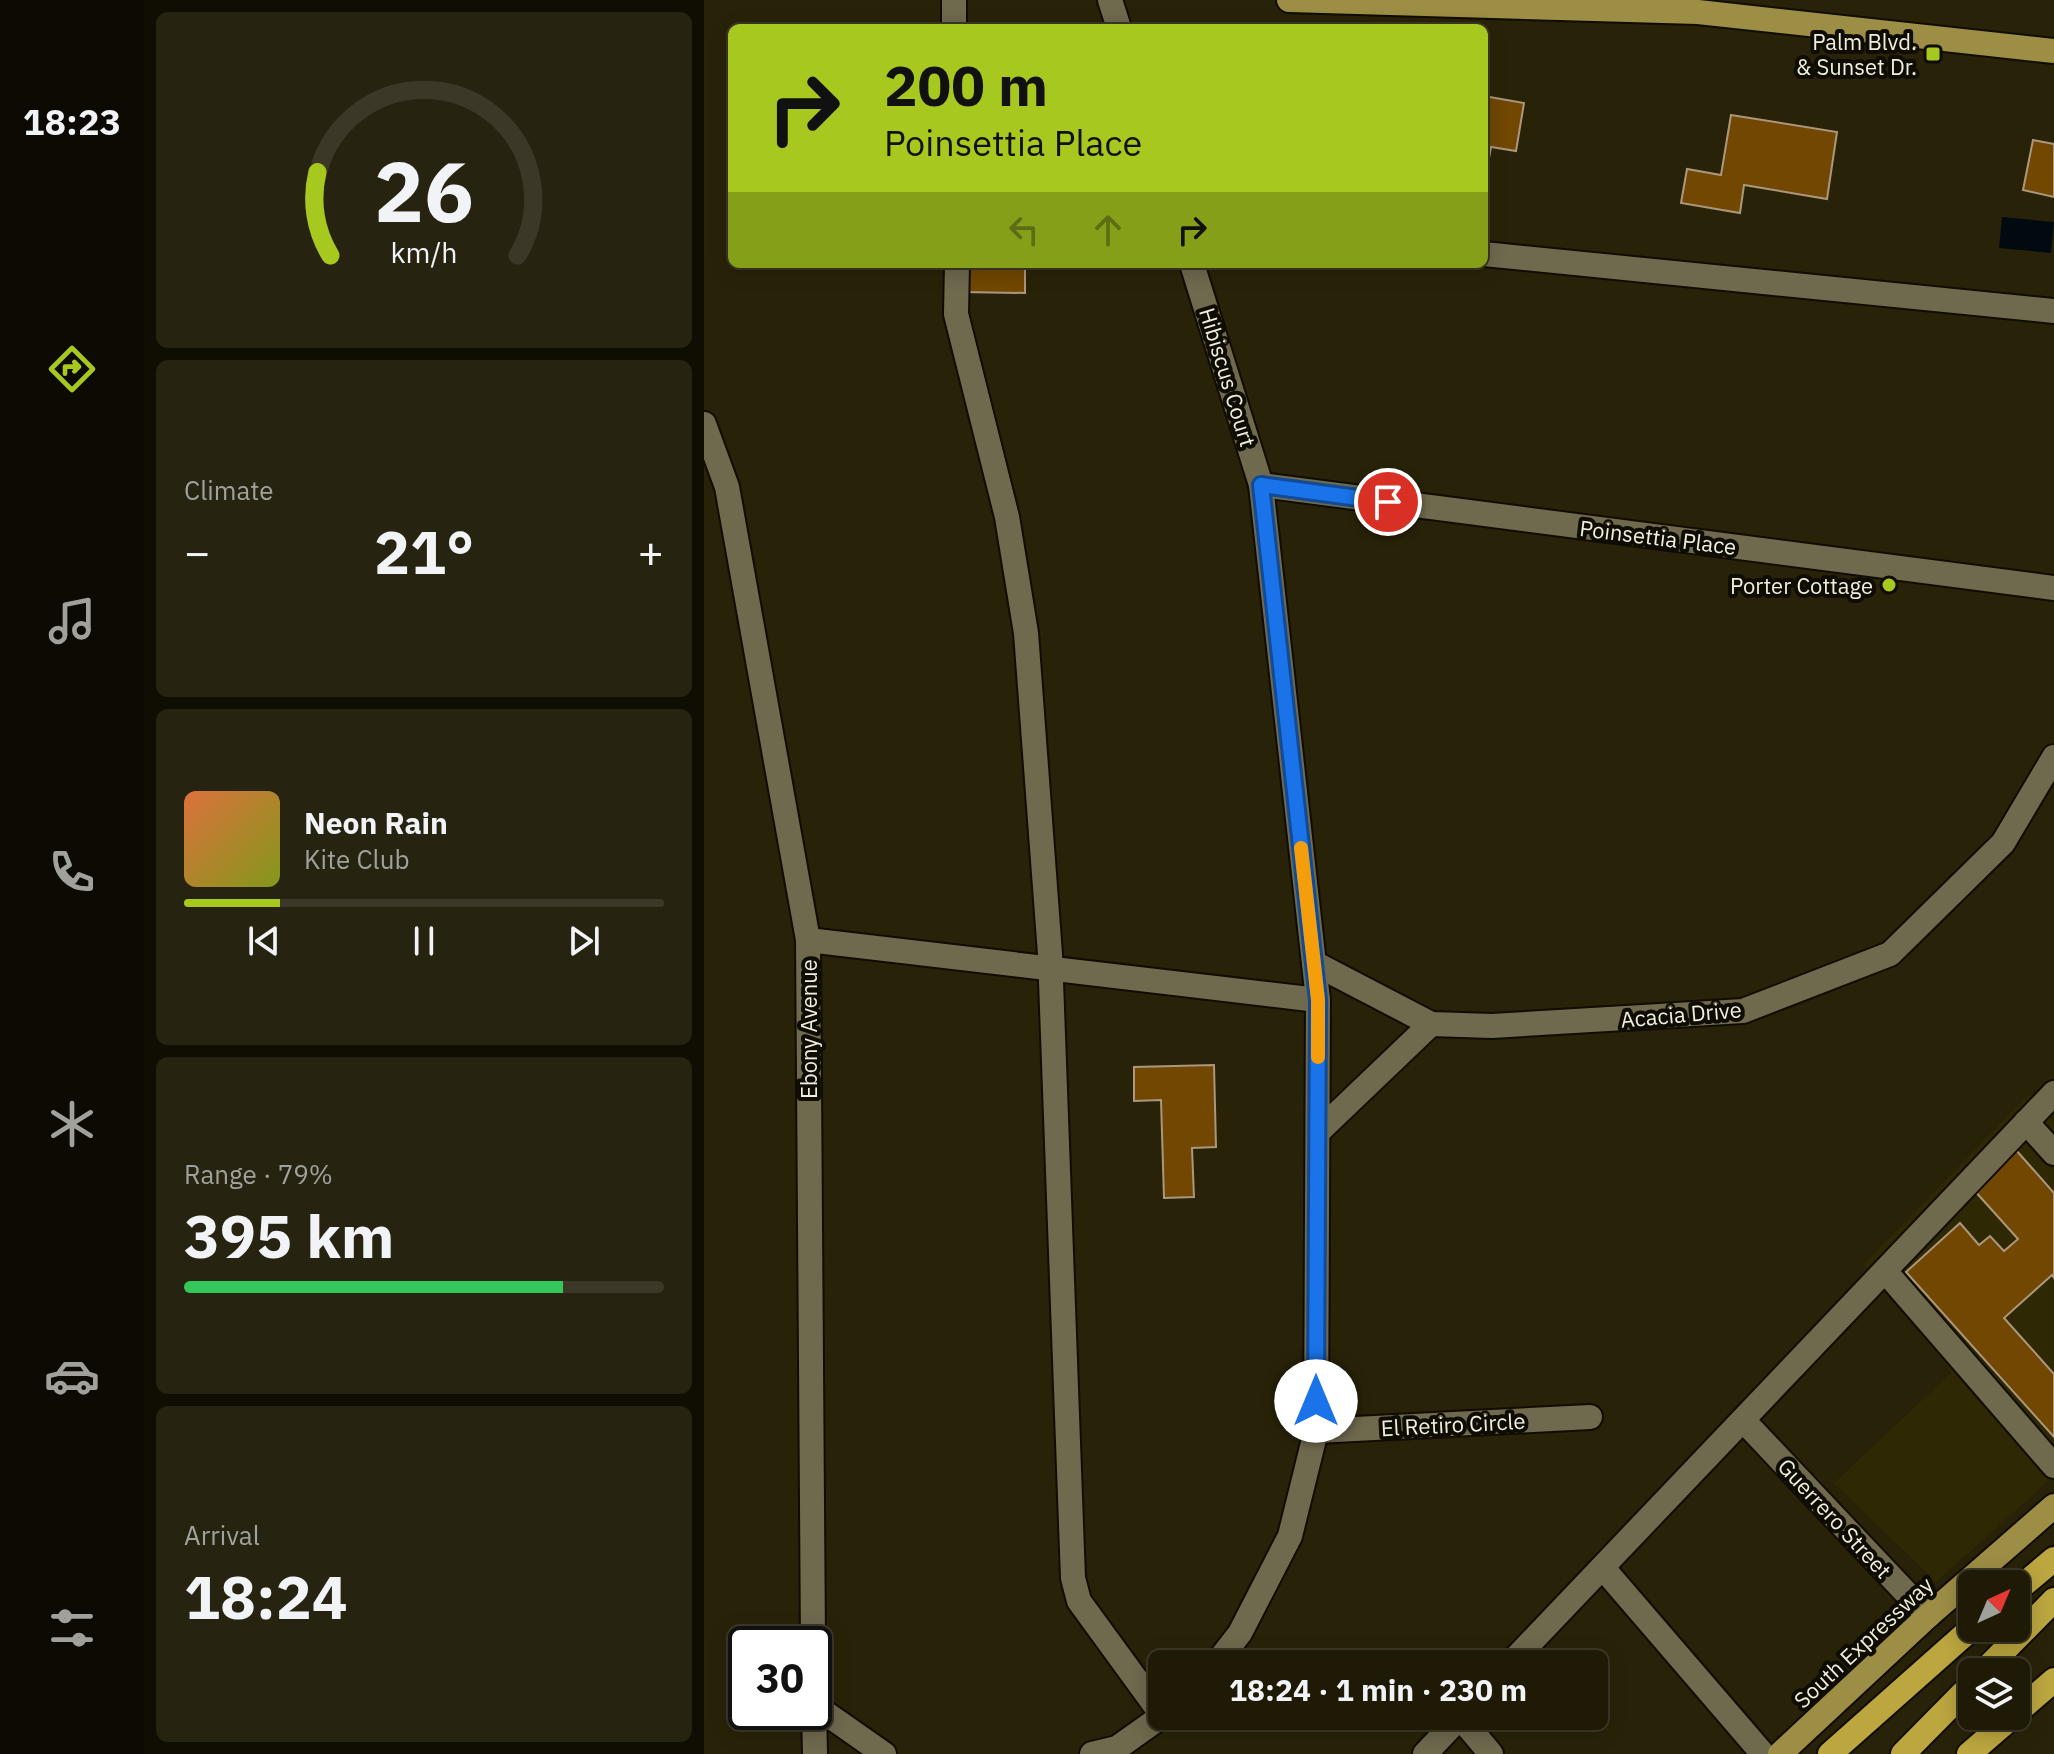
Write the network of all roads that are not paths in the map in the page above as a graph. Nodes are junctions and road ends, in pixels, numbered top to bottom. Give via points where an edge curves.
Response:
1 (954, 0) edge
2 (1110, 0) edge
3 (1289, 0) edge
4 (1699, 6) edge
5 (954, 24) edge
6 (1118, 24) edge
7 (2054, 51) edge
8 (1488, 254) edge
9 (957, 268) edge
10 (1198, 268) edge
11 (2054, 311) edge
12 (704, 424) edge
13 (1261, 485) junction
14 (2054, 588) edge
15 (2054, 757) edge
16 (808, 940) junction
17 (1314, 963) junction
18 (1050, 969) junction
19 (1318, 1000) junction
20 (1431, 1024) junction
21 (2054, 1093) edge
22 (2026, 1122) junction
23 (1318, 1132) junction
24 (2054, 1153) edge
25 (1885, 1271) junction
26 (1590, 1417) dead end
27 (1743, 1420) junction
28 (1316, 1431) junction
29 (2054, 1466) edge
30 (2054, 1506) edge
31 (2054, 1559) edge
32 (1603, 1568) junction
33 (2030, 1579) edge
34 (2054, 1600) edge
35 (1928, 1616) junction
36 (813, 1626) edge
37 (1958, 1640) edge
38 (1227, 1650) edge
39 (1524, 1650) edge
40 (1997, 1658) edge
41 (2054, 1680) edge
42 (1148, 1697) edge
43 (1958, 1698) edge
44 (2030, 1700) edge
45 (832, 1718) edge
46 (1148, 1726) edge
47 (814, 1730) edge
48 (1447, 1730) edge
49 (1471, 1730) edge
50 (1996, 1730) edge
51 (815, 1754) edge
52 (884, 1754) edge
53 (1092, 1754) edge
54 (1425, 1754) edge
55 (1491, 1754) edge
56 (1763, 1754) edge
57 (1780, 1754) edge
58 (1830, 1754) edge
59 (1903, 1754) edge
60 (1969, 1754) edge

1 - 5 street
2 - 6 street
3 - 4 main road
4 - 7 main road
8 - 11 street
9 - 18 street via 956,314 1007,517 1026,633
10 - 13 street, Hibiscus Court
12 - 16 street, Ebony Avenue via 727,487
13 - 14 street, Poinsettia Place
13 - 17 street, Hibiscus Court
15 - 20 street, Acacia Drive via 2003,843 1890,954 1743,1011 1492,1026
16 - 18 street
16 - 36 street, Ebony Avenue
17 - 19 street, Hibiscus Court
17 - 20 street, Acacia Drive
18 - 19 street
18 - 42 street via 1073,1578 1079,1601
19 - 23 street, Hibiscus Court
20 - 23 street
21 - 22 street
22 - 24 street
22 - 25 street
23 - 28 street, Hibiscus Court
25 - 27 street
25 - 29 street
26 - 28 street, El Retiro Circle
27 - 32 street
27 - 35 street, Guerrero Street
28 - 38 street, Hibiscus Court via 1290,1536
30 - 35 main road, South Expressway
31 - 33 highway
32 - 39 street
32 - 56 street
34 - 40 highway
35 - 57 main road, South Expressway
37 - 58 highway
41 - 44 highway
43 - 59 highway
45 - 52 street
46 - 53 street via 1117,1748
47 - 51 street
48 - 54 street
49 - 55 street
50 - 60 highway

